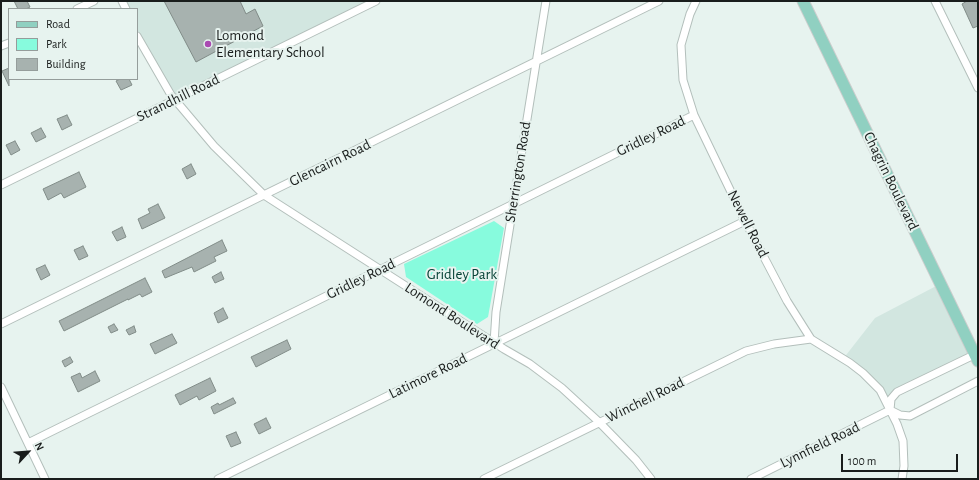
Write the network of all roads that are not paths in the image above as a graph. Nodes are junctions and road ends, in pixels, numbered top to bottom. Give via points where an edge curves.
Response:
1 (94, 1) edge
2 (376, 1) edge
3 (546, 1) edge
4 (659, 1) edge
5 (696, 1) edge
6 (803, 1) edge
7 (935, 1) edge
8 (79, 8) edge
9 (138, 38) edge
10 (536, 62) junction
11 (978, 88) edge
12 (176, 100) junction
13 (694, 115) junction
14 (1, 185) edge
15 (264, 195) junction
16 (514, 204) junction
17 (745, 220) junction
18 (380, 270) junction
19 (1, 324) edge
20 (811, 339) junction
21 (494, 343) junction
22 (977, 356) edge
23 (978, 380) edge
24 (1, 387) edge
25 (890, 410) junction
26 (599, 422) junction
27 (28, 443) junction
28 (45, 479) edge
29 (218, 479) edge
30 (484, 479) edge
31 (651, 479) edge
32 (751, 479) edge
33 (902, 479) edge

1 - 8 street
2 - 12 street, Strandhill Road
3 - 10 street, Sherrington Road
4 - 10 street, Glencairn Road
5 - 13 street, Newell Road via 681,45 683,80
6 - 22 main road, Chagrin Boulevard
7 - 11 street
9 - 12 street, Lomond Boulevard
10 - 15 street, Glencairn Road
10 - 16 street, Sherrington Road
12 - 14 street, Strandhill Road
12 - 15 street, Lomond Boulevard via 214,146
13 - 16 street, Gridley Road
13 - 17 street, Newell Road
15 - 18 street, Lomond Boulevard
15 - 19 street, Glencairn Road
16 - 18 street, Gridley Road
16 - 21 street, Sherrington Road via 496,312
17 - 20 street, Newell Road via 787,301
17 - 21 street, Latimore Road
18 - 21 street, Lomond Boulevard
18 - 27 street, Gridley Road
20 - 25 street, Newell Road via 863,373 880,390
20 - 26 street, Winchell Road via 746,351
21 - 26 street, Lomond Boulevard via 530,364 562,388
21 - 29 street, Latimore Road
22 - 25 street via 897,392 891,399
23 - 25 street via 910,416
24 - 27 street
25 - 32 street, Lynnfield Road
25 - 33 street, Newell Road via 903,441
26 - 30 street, Winchell Road
26 - 31 street, Lomond Boulevard
27 - 28 street

